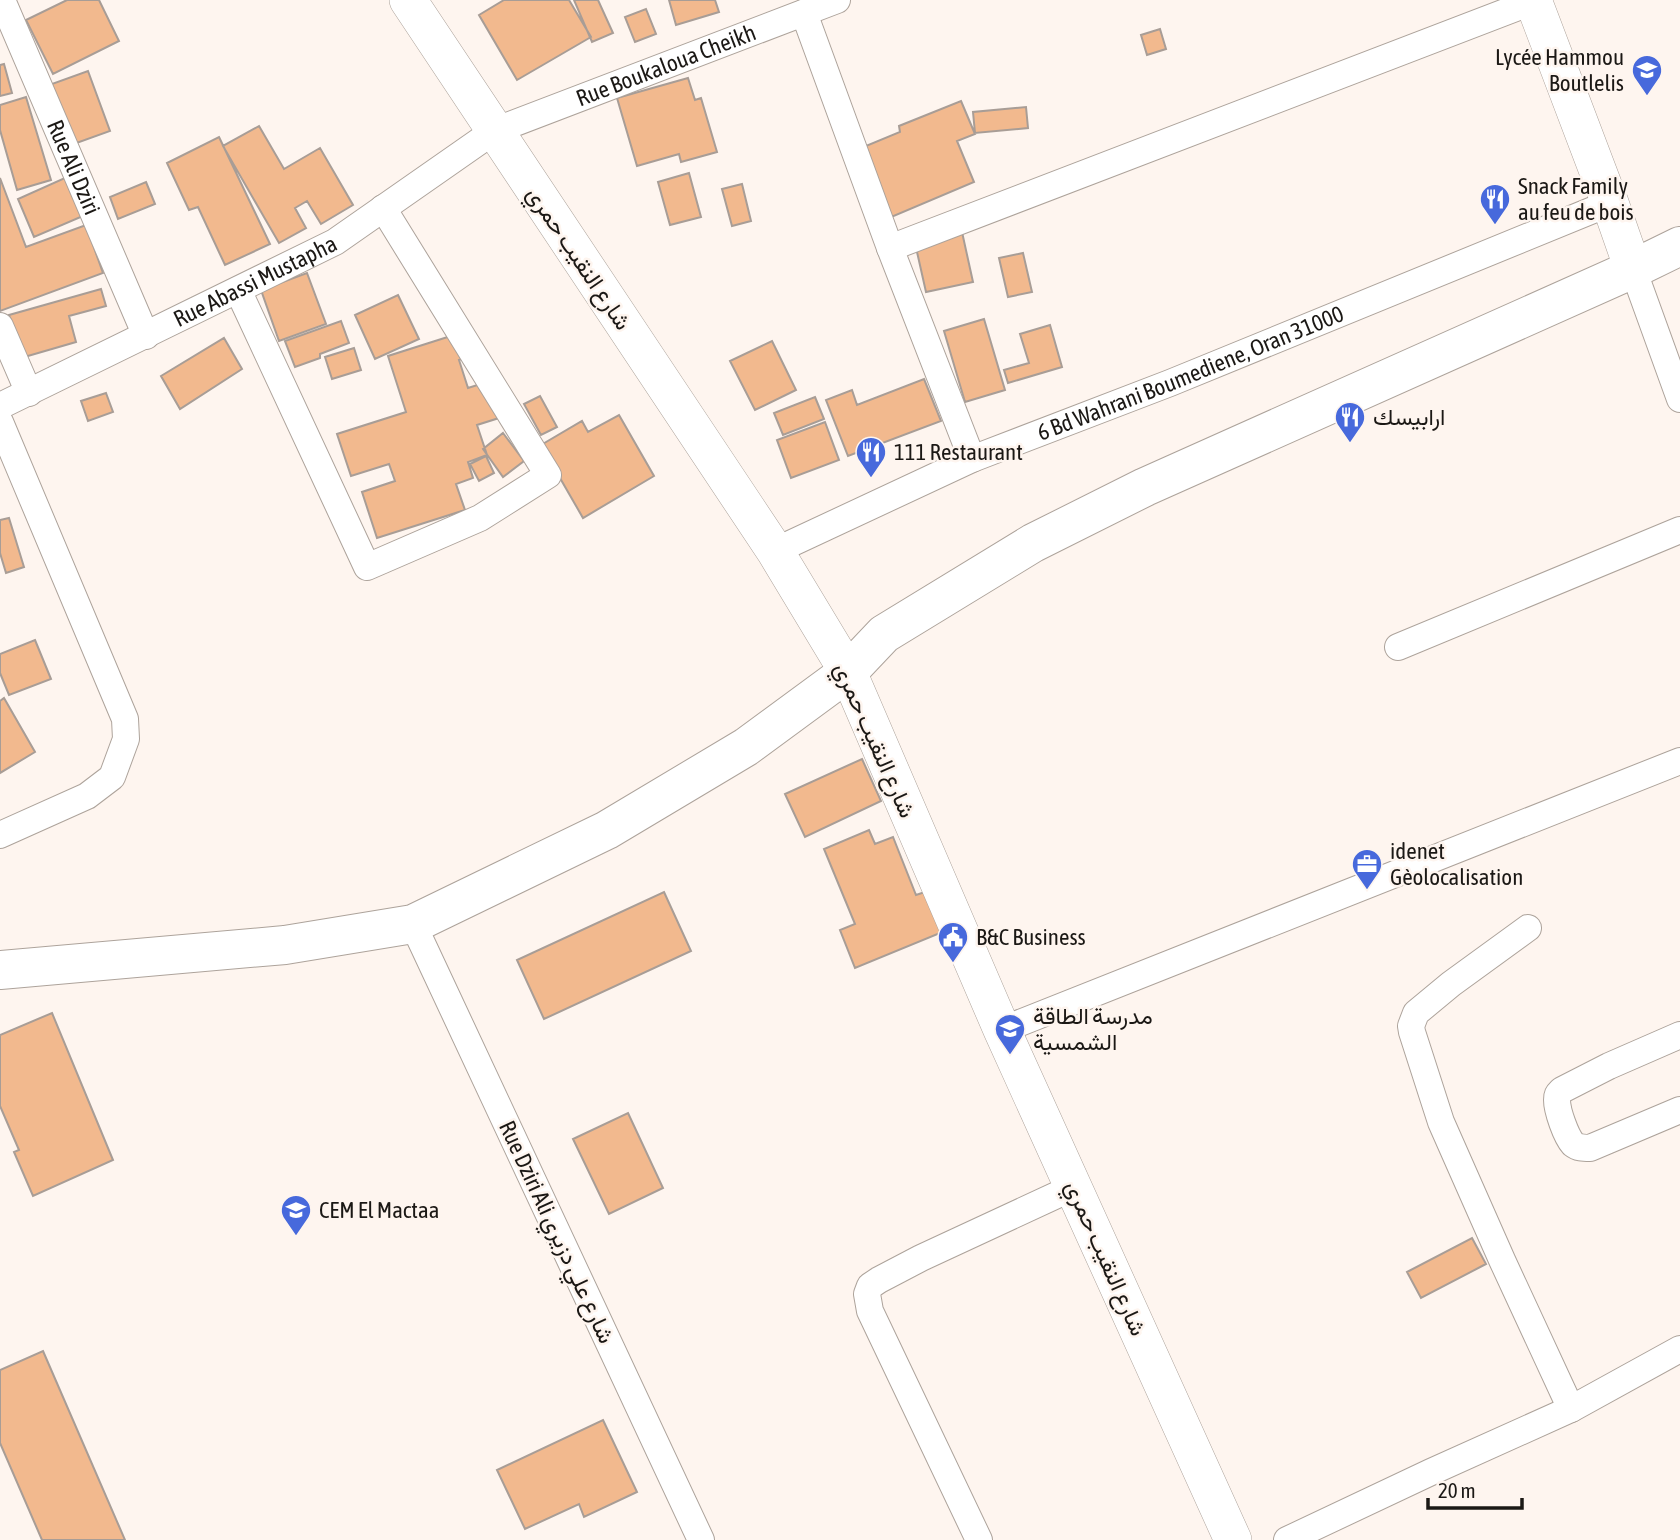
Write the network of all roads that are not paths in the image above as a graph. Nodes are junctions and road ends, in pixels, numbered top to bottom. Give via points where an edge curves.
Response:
1 (2, 0) edge
2 (408, 0) edge
3 (837, 0) edge
4 (1533, 0) edge
5 (804, 13) junction
6 (494, 131) junction
7 (1610, 203) junction
8 (383, 208) junction
9 (1680, 246) edge
10 (890, 248) junction
11 (1633, 269) junction
12 (238, 290) junction
13 (0, 326) edge
14 (146, 336) junction
15 (29, 393) junction
16 (1680, 398) edge
17 (0, 406) edge
18 (0, 422) edge
19 (972, 460) junction
20 (1680, 530) edge
21 (775, 551) junction
22 (1398, 646) dead end
23 (848, 672) junction
24 (1680, 761) edge
25 (0, 835) edge
26 (413, 924) junction
27 (1528, 928) dead end
28 (0, 970) edge
29 (1002, 1030) junction
30 (1680, 1035) edge
31 (1680, 1110) edge
32 (1074, 1187) junction
33 (1680, 1349) edge
34 (1571, 1409) junction
35 (701, 1540) edge
36 (979, 1540) edge
37 (1233, 1540) edge
38 (1287, 1540) edge

1 - 14 street, Rue Ali Dziri
2 - 6 main road, شارع النقيب حمري
3 - 5 street, Rue Boukaloua Cheikh
4 - 7 main road
4 - 10 street
5 - 6 street, Rue Boukaloua Cheikh
5 - 10 street
6 - 8 street, Rue Abassi Mustapha
6 - 21 main road, شارع النقيب حمري
7 - 11 main road
7 - 19 street, 6 Bd Wahrani Boumediene, Oran 31000
8 - 12 street, Rue Abassi Mustapha via 335,242
8 - 12 street via 548,475 480,518 367,567
9 - 11 main road
10 - 19 street
11 - 16 street
11 - 23 main road via 1145,487 1046,537 884,634
12 - 14 street, Rue Abassi Mustapha
13 - 15 street
14 - 15 street, Rue Abassi Mustapha
15 - 17 street, Rue Abassi Mustapha
18 - 25 street via 125,719 126,738 112,777 88,796
19 - 21 street, 6 Bd Wahrani Boumediene, Oran 31000
20 - 22 street
21 - 23 main road, شارع النقيب حمري
23 - 26 main road via 746,747 607,830
23 - 29 main road, شارع النقيب حمري
24 - 29 street
26 - 28 main road via 285,945
26 - 35 street, Rue Dziri Ali شارع علي دزيري
27 - 34 street via 1416,1013 1411,1026 1441,1122
29 - 32 main road, شارع النقيب حمري
30 - 31 street via 1562,1090 1557,1100 1572,1143 1583,1148
32 - 36 street via 921,1258 879,1280 867,1294 870,1311
32 - 37 main road, شارع النقيب حمري
33 - 34 street
34 - 38 street

